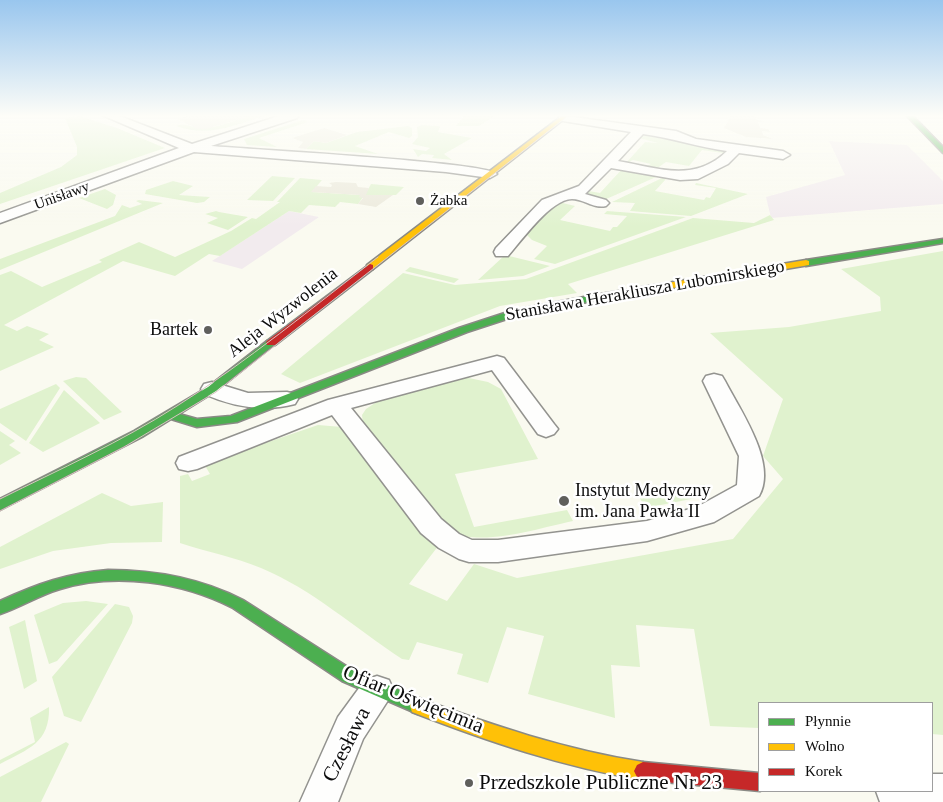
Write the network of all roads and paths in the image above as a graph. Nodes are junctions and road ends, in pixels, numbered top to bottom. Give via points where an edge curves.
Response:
1 (181, 152) edge
2 (249, 152) edge
3 (518, 152) edge
4 (620, 152) edge
5 (733, 152) edge
6 (765, 152) edge
7 (783, 155) dead end
8 (610, 164) junction
9 (490, 174) junction
10 (571, 194) junction
11 (601, 203) dead end
12 (0, 218) edge
13 (943, 242) edge
14 (502, 252) dead end
15 (714, 381) dead end
16 (212, 389) junction
17 (300, 395) junction
18 (336, 405) junction
19 (170, 415) junction
20 (546, 429) dead end
21 (188, 463) dead end
22 (0, 505) edge
23 (0, 608) edge
24 (377, 690) junction
25 (758, 782) edge
26 (918, 792) edge
27 (943, 793) edge
28 (319, 802) edge

1 - 12 street, Unisławy
2 - 9 street
3 - 9 street, Aleja Wyzwolenia
4 - 8 street
5 - 8 street via 698,175 680,176
6 - 7 street
8 - 10 street via 584,189
9 - 16 street, Aleja Wyzwolenia
10 - 11 street
10 - 14 street via 547,203
13 - 17 street, Stanisława Herakliusza Lubomirskiego via 657,286 517,312
15 - 18 street via 751,456 750,490 705,515 647,531 482,552 449,541 431,526
16 - 17 street, Stanisława Herakliusza Lubomirskiego via 232,398 250,401
16 - 19 street, Aleja Wyzwolenia
17 - 19 street, Stanisława Herakliusza Lubomirskiego via 221,422 188,423
18 - 20 street via 497,362
18 - 21 street
19 - 22 street, Aleja Wyzwolenia
23 - 24 street, Ofiar Oświęcimia via 54,585 91,578 139,579 203,588 236,603 329,666
24 - 25 street, Ofiar Oświęcimia via 504,736 600,764
24 - 28 street, Czesława via 350,729
26 - 27 street

